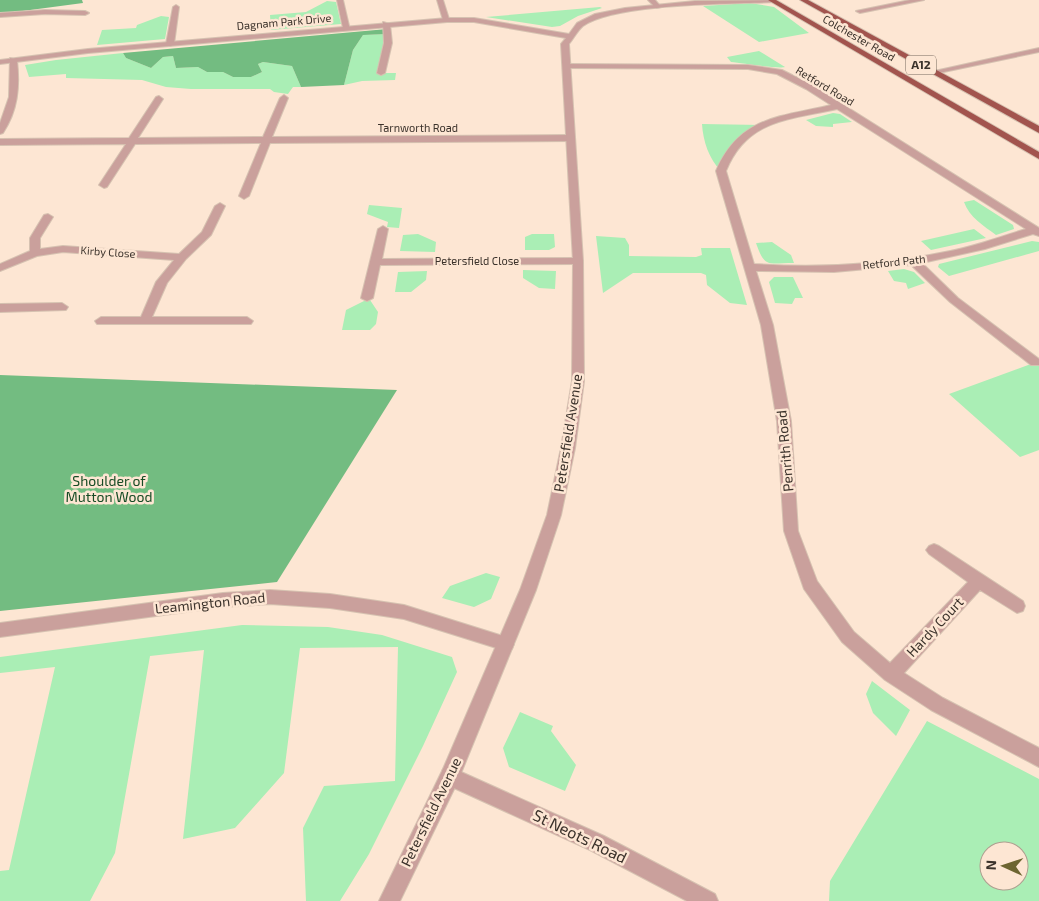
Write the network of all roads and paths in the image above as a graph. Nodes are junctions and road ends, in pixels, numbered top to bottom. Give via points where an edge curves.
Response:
1 (340, 0) edge
2 (440, 0) edge
3 (651, 0) edge
4 (704, 0) edge
5 (757, 0) edge
6 (771, 0) edge
7 (803, 0) edge
8 (920, 0) edge
9 (695, 3) junction
10 (176, 7) dead end
11 (658, 7) junction
12 (860, 12) dead end
13 (85, 13) dead end
14 (0, 16) edge
15 (447, 20) junction
16 (386, 24) junction
17 (347, 28) junction
18 (569, 36) junction
19 (170, 44) junction
20 (1039, 50) edge
21 (13, 60) junction
22 (0, 62) edge
23 (567, 66) junction
24 (934, 72) junction
25 (381, 73) dead end
26 (159, 98) dead end
27 (284, 98) dead end
28 (838, 106) junction
29 (2, 127) edge
30 (1039, 130) edge
31 (571, 138) junction
32 (266, 141) junction
33 (0, 142) edge
34 (131, 142) junction
35 (1039, 156) edge
36 (104, 186) dead end
37 (244, 196) dead end
38 (220, 206) dead end
39 (48, 217) dead end
40 (383, 229) dead end
41 (1037, 231) edge
42 (35, 253) junction
43 (182, 257) junction
44 (578, 261) junction
45 (913, 261) junction
46 (375, 262) junction
47 (750, 267) junction
48 (0, 268) edge
49 (367, 298) dead end
50 (62, 307) dead end
51 (0, 308) edge
52 (101, 321) dead end
53 (145, 321) junction
54 (247, 321) dead end
55 (1034, 362) dead end
56 (934, 550) dead end
57 (978, 581) junction
58 (1017, 606) dead end
59 (0, 630) edge
60 (506, 644) junction
61 (891, 674) junction
62 (1039, 758) edge
63 (450, 776) junction
64 (389, 901) edge
65 (708, 901) edge

1 - 17 street
2 - 15 street
3 - 11 street
4 - 9 street
5 - 6 street
6 - 9 street
6 - 35 highway, Colchester Road / A12
7 - 24 highway, Colchester Road / A12
8 - 12 street
9 - 11 street
10 - 19 street
11 - 18 street via 598,16 580,25
13 - 14 street
15 - 16 street, Dagnam Park Drive
15 - 18 street, Dagnam Park Drive via 474,20
16 - 17 street, Dagnam Park Drive
16 - 25 street via 388,43
17 - 19 street, Dagnam Park Drive
18 - 23 street, Petersfield Avenue via 565,44
19 - 21 street, Dagnam Park Drive
20 - 24 street
21 - 22 street, Dagnam Park Drive
21 - 29 street via 15,96
23 - 28 street, Retford Road via 732,66 761,69 794,78
23 - 31 street, Petersfield Avenue
24 - 30 highway, Colchester Road / A12
26 - 34 street
27 - 32 street
28 - 41 street, Retford Road
28 - 47 street, Penrith Road via 762,125 743,137 731,150 721,176
31 - 32 street, Tarnworth Road
31 - 44 street, Petersfield Avenue
32 - 34 street, Tarnworth Road
32 - 37 street
33 - 34 street, Tarnworth Road
34 - 36 street
38 - 43 street via 207,233
39 - 42 street via 35,238
40 - 46 street
41 - 45 street, Retford Path
42 - 43 street, Kirby Close via 73,249
42 - 48 street, Kirby Close
43 - 53 street via 162,282
44 - 46 street, Petersfield Close
44 - 60 street, Petersfield Avenue via 578,381 568,448 554,515
45 - 47 street, Retford Path via 812,269
45 - 55 street via 954,300
46 - 49 street
47 - 61 street, Penrith Road via 767,325 780,390 788,455 791,531 810,584 848,637
50 - 51 street
52 - 53 street
53 - 54 street
56 - 57 street
57 - 58 street
57 - 61 street, Hardy Court
59 - 60 street, Leamington Road via 223,600 270,597 338,602 404,612
60 - 63 street, Petersfield Avenue
61 - 62 street, Penrith Road via 937,704
63 - 64 street, Petersfield Avenue
63 - 65 street, St Neots Road via 597,844

